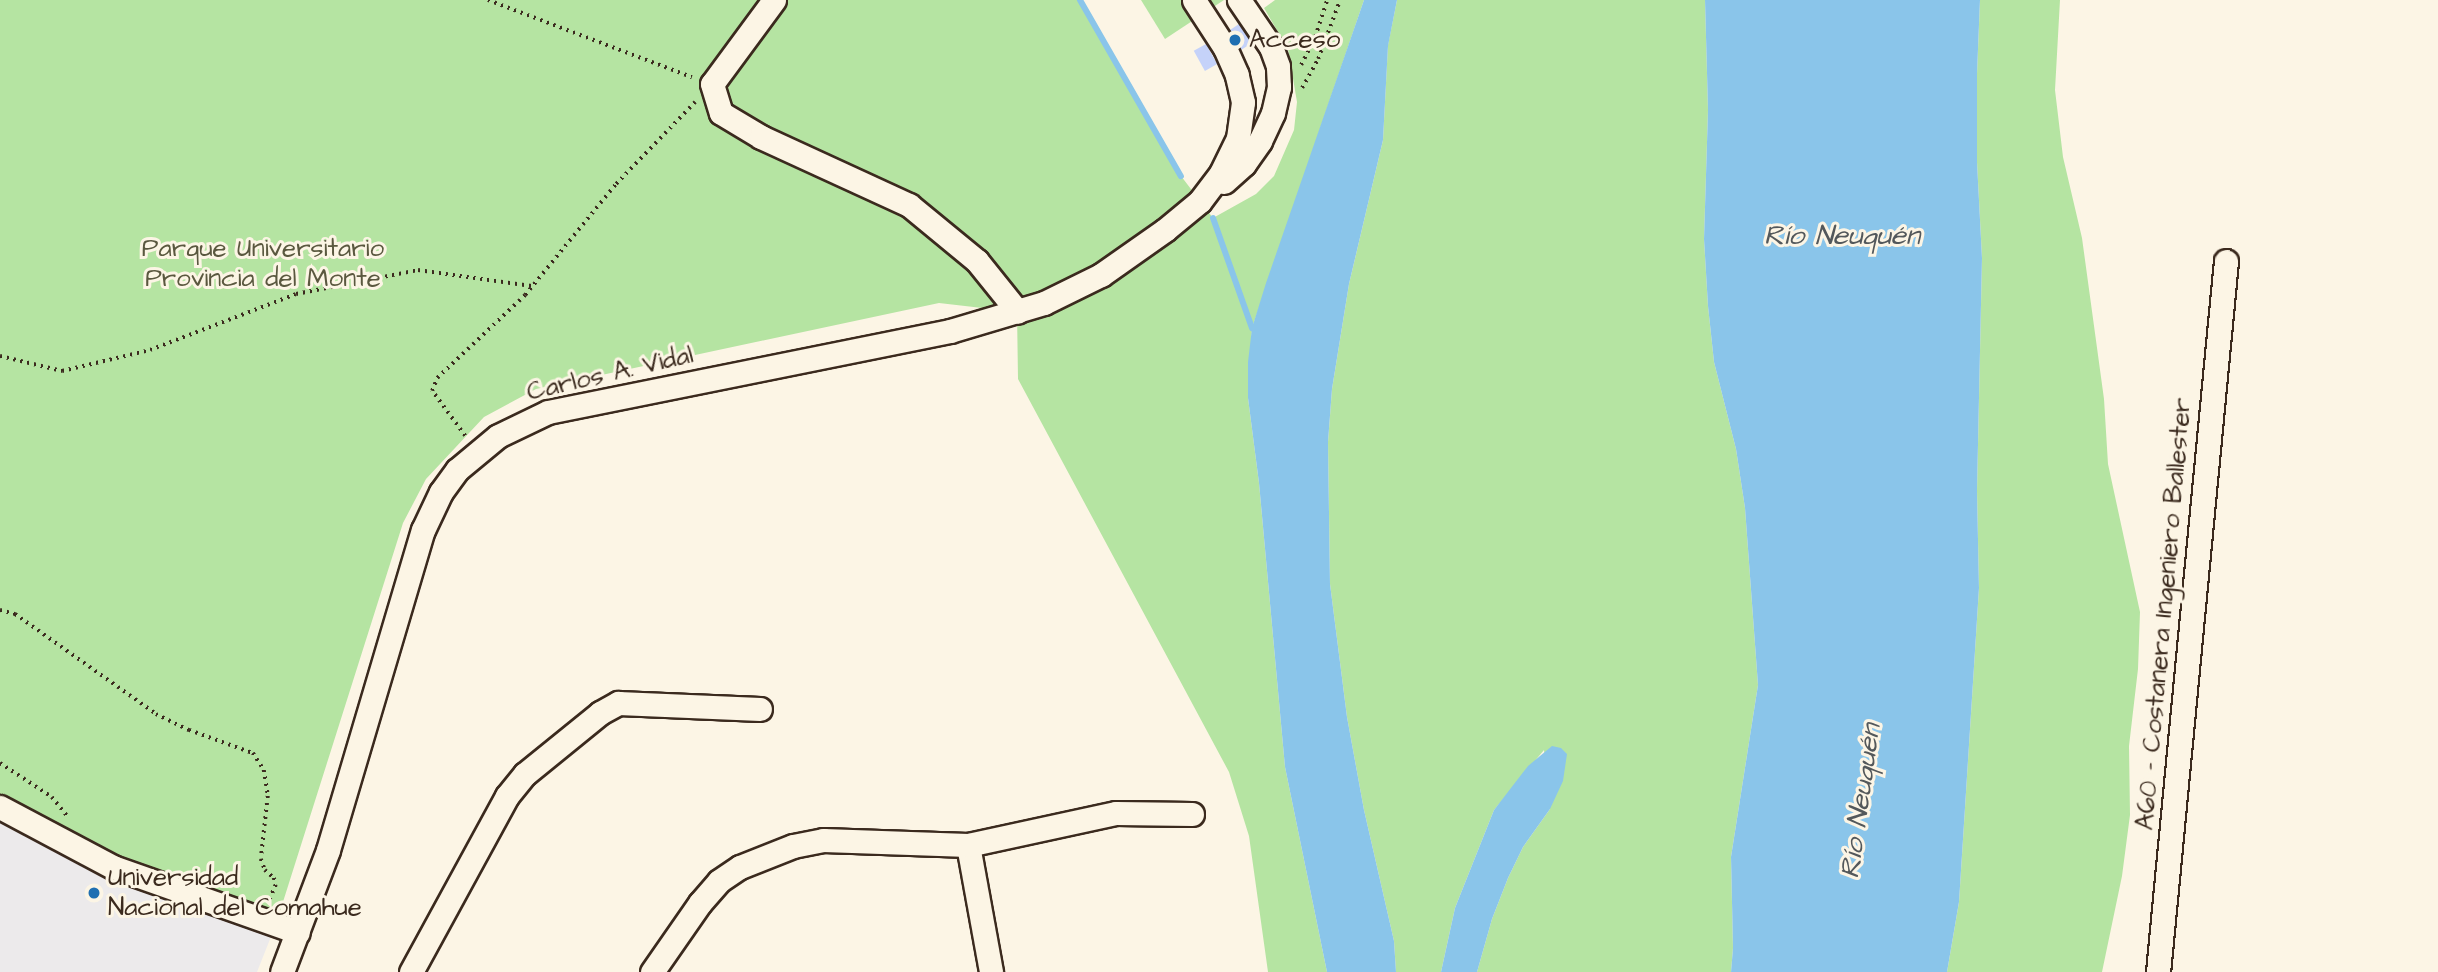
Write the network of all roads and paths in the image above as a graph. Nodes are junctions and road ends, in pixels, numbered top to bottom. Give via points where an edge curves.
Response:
1 (488, 0) edge
2 (774, 0) edge
3 (1194, 0) edge
4 (1239, 0) edge
5 (1327, 0) edge
6 (1339, 0) edge
7 (1299, 69) dead end
8 (712, 84) junction
9 (1296, 97) dead end
10 (1200, 201) junction
11 (2226, 261) dead end
12 (532, 286) junction
13 (1018, 312) junction
14 (0, 356) edge
15 (476, 452) junction
16 (0, 610) edge
17 (760, 709) dead end
18 (0, 763) edge
19 (0, 807) edge
20 (1192, 814) dead end
21 (73, 823) dead end
22 (968, 845) junction
23 (262, 919) junction
24 (298, 932) junction
25 (282, 972) edge
26 (411, 972) edge
27 (652, 972) edge
28 (991, 972) edge
29 (2158, 972) edge

1 - 8 path
2 - 8 street
3 - 10 street via 1232,62 1243,102 1233,151
4 - 10 street via 1276,57 1278,99 1253,153
5 - 7 path
6 - 9 path via 1318,59
8 - 12 path via 616,184
8 - 13 street via 721,113 761,137 909,205 977,261
10 - 13 street, Carlos A. Vidal via 1101,275
11 - 29 street, A60 - Costanera Ingeniero Ballester
12 - 14 path via 418,270 296,294 150,350 62,371
12 - 15 path via 437,378 432,391
13 - 15 street, Carlos A. Vidal via 917,339 561,408 523,422
15 - 24 street, Carlos A. Vidal via 449,480 423,530 337,821
16 - 23 path via 15,614 156,714 253,753 264,770 268,796 261,859 276,885
17 - 26 street via 618,703 600,713 525,774 507,796
18 - 21 path via 52,797
19 - 23 street via 113,867
20 - 22 street via 1116,813
22 - 27 street via 823,840 769,854 719,881
22 - 28 street
23 - 24 street
24 - 25 street, Carlos A. Vidal

